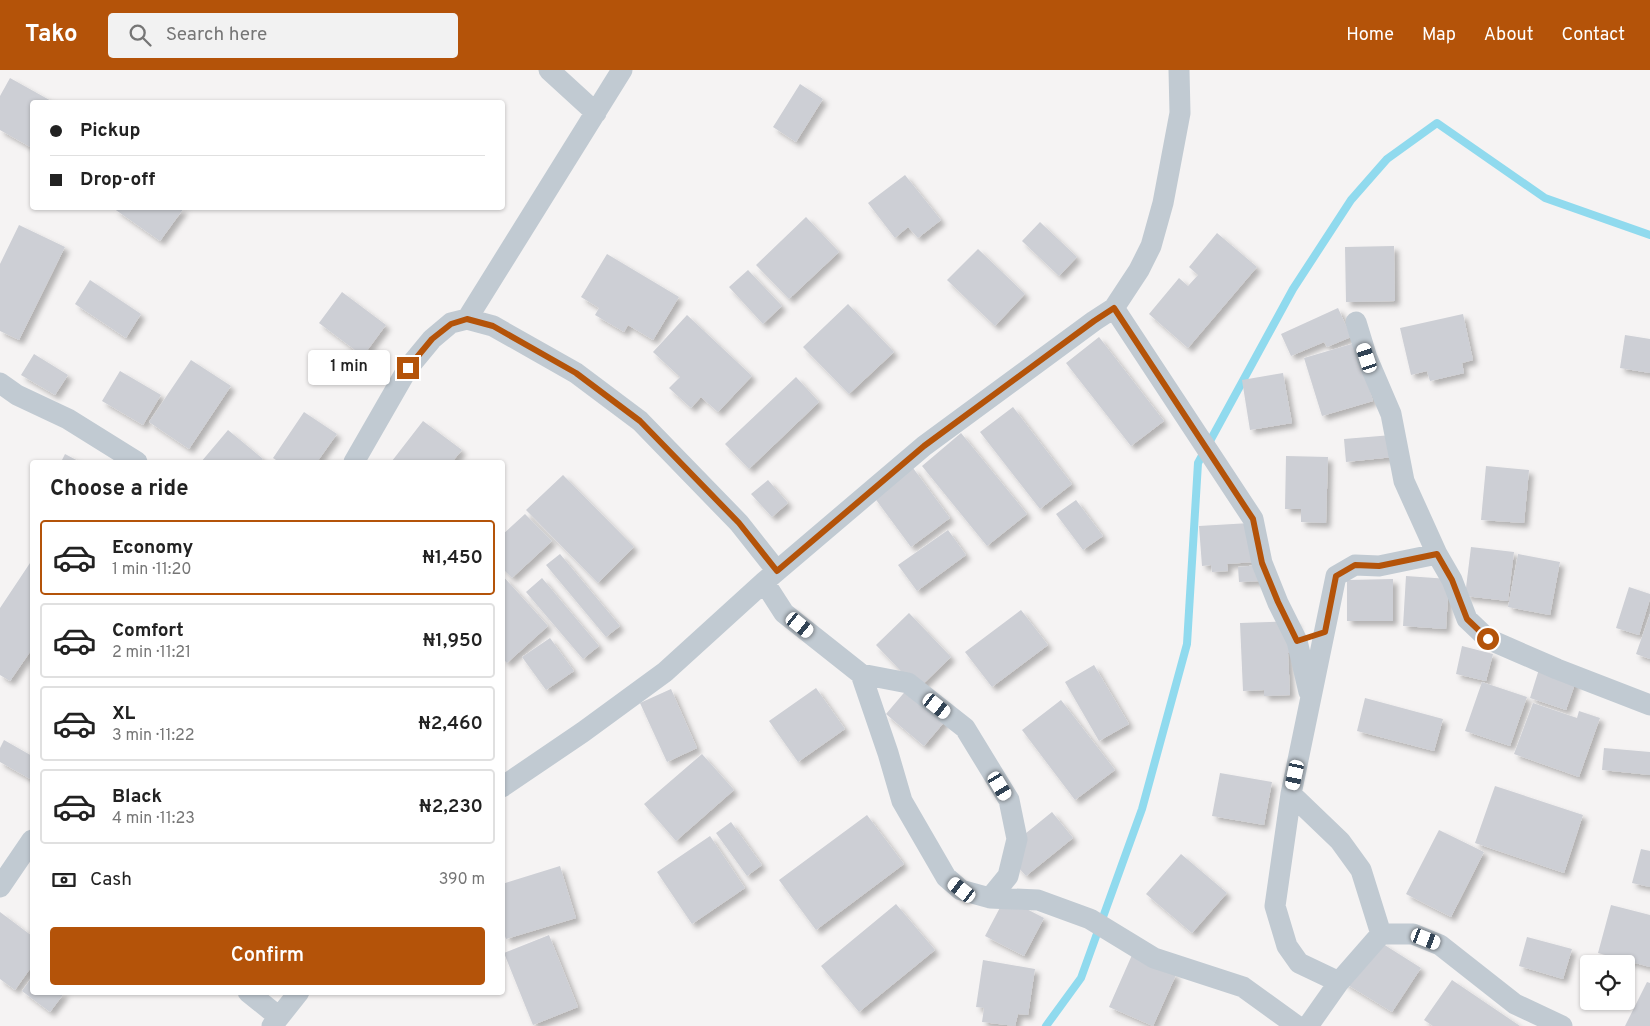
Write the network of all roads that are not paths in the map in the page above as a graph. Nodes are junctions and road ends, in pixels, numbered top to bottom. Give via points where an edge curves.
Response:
1 (549, 70) edge
2 (622, 70) edge
3 (1179, 70) edge
4 (596, 113) junction
5 (1114, 308) junction
6 (467, 319) junction
7 (1356, 322) dead end
8 (0, 383) edge
9 (134, 460) edge
10 (355, 460) edge
11 (1437, 554) junction
12 (770, 576) junction
13 (1325, 632) junction
14 (1297, 641) junction
15 (861, 674) junction
16 (1311, 700) junction
17 (1650, 705) edge
18 (505, 785) edge
19 (1291, 794) junction
20 (30, 843) edge
21 (0, 887) edge
22 (990, 898) junction
23 (1381, 934) junction
24 (1339, 982) junction
25 (251, 995) edge
26 (297, 995) edge
27 (276, 1022) edge
28 (1297, 1026) edge
29 (1308, 1026) edge
30 (1562, 1026) edge

1 - 4 street
2 - 4 street
3 - 5 street via 1180,113 1163,203 1151,246
4 - 6 street
5 - 12 street via 924,446
5 - 14 street via 1253,519 1262,563
6 - 10 street via 451,324 432,339 408,368
6 - 12 street via 493,326 576,373 640,421 739,523
7 - 11 street via 1367,358 1391,414 1404,481
8 - 9 street via 17,395 68,419
11 - 13 street via 1379,566 1355,565 1336,576
11 - 17 street via 1452,580 1467,619 1488,639
12 - 15 street via 784,612
12 - 18 street via 666,672
13 - 14 street
13 - 16 street
14 - 16 street
15 - 22 street via 902,801 946,877 962,890
15 - 22 street via 908,683 965,728 1009,800 1017,839 1008,876
16 - 19 street
19 - 23 street via 1340,841 1361,870
19 - 24 street via 1275,906 1287,946 1299,963
20 - 21 street
22 - 28 street via 1038,900 1090,920 1154,958 1243,987
23 - 24 street
23 - 30 street via 1412,934 1440,945 1515,1004
24 - 29 street
25 - 27 street
26 - 27 street

